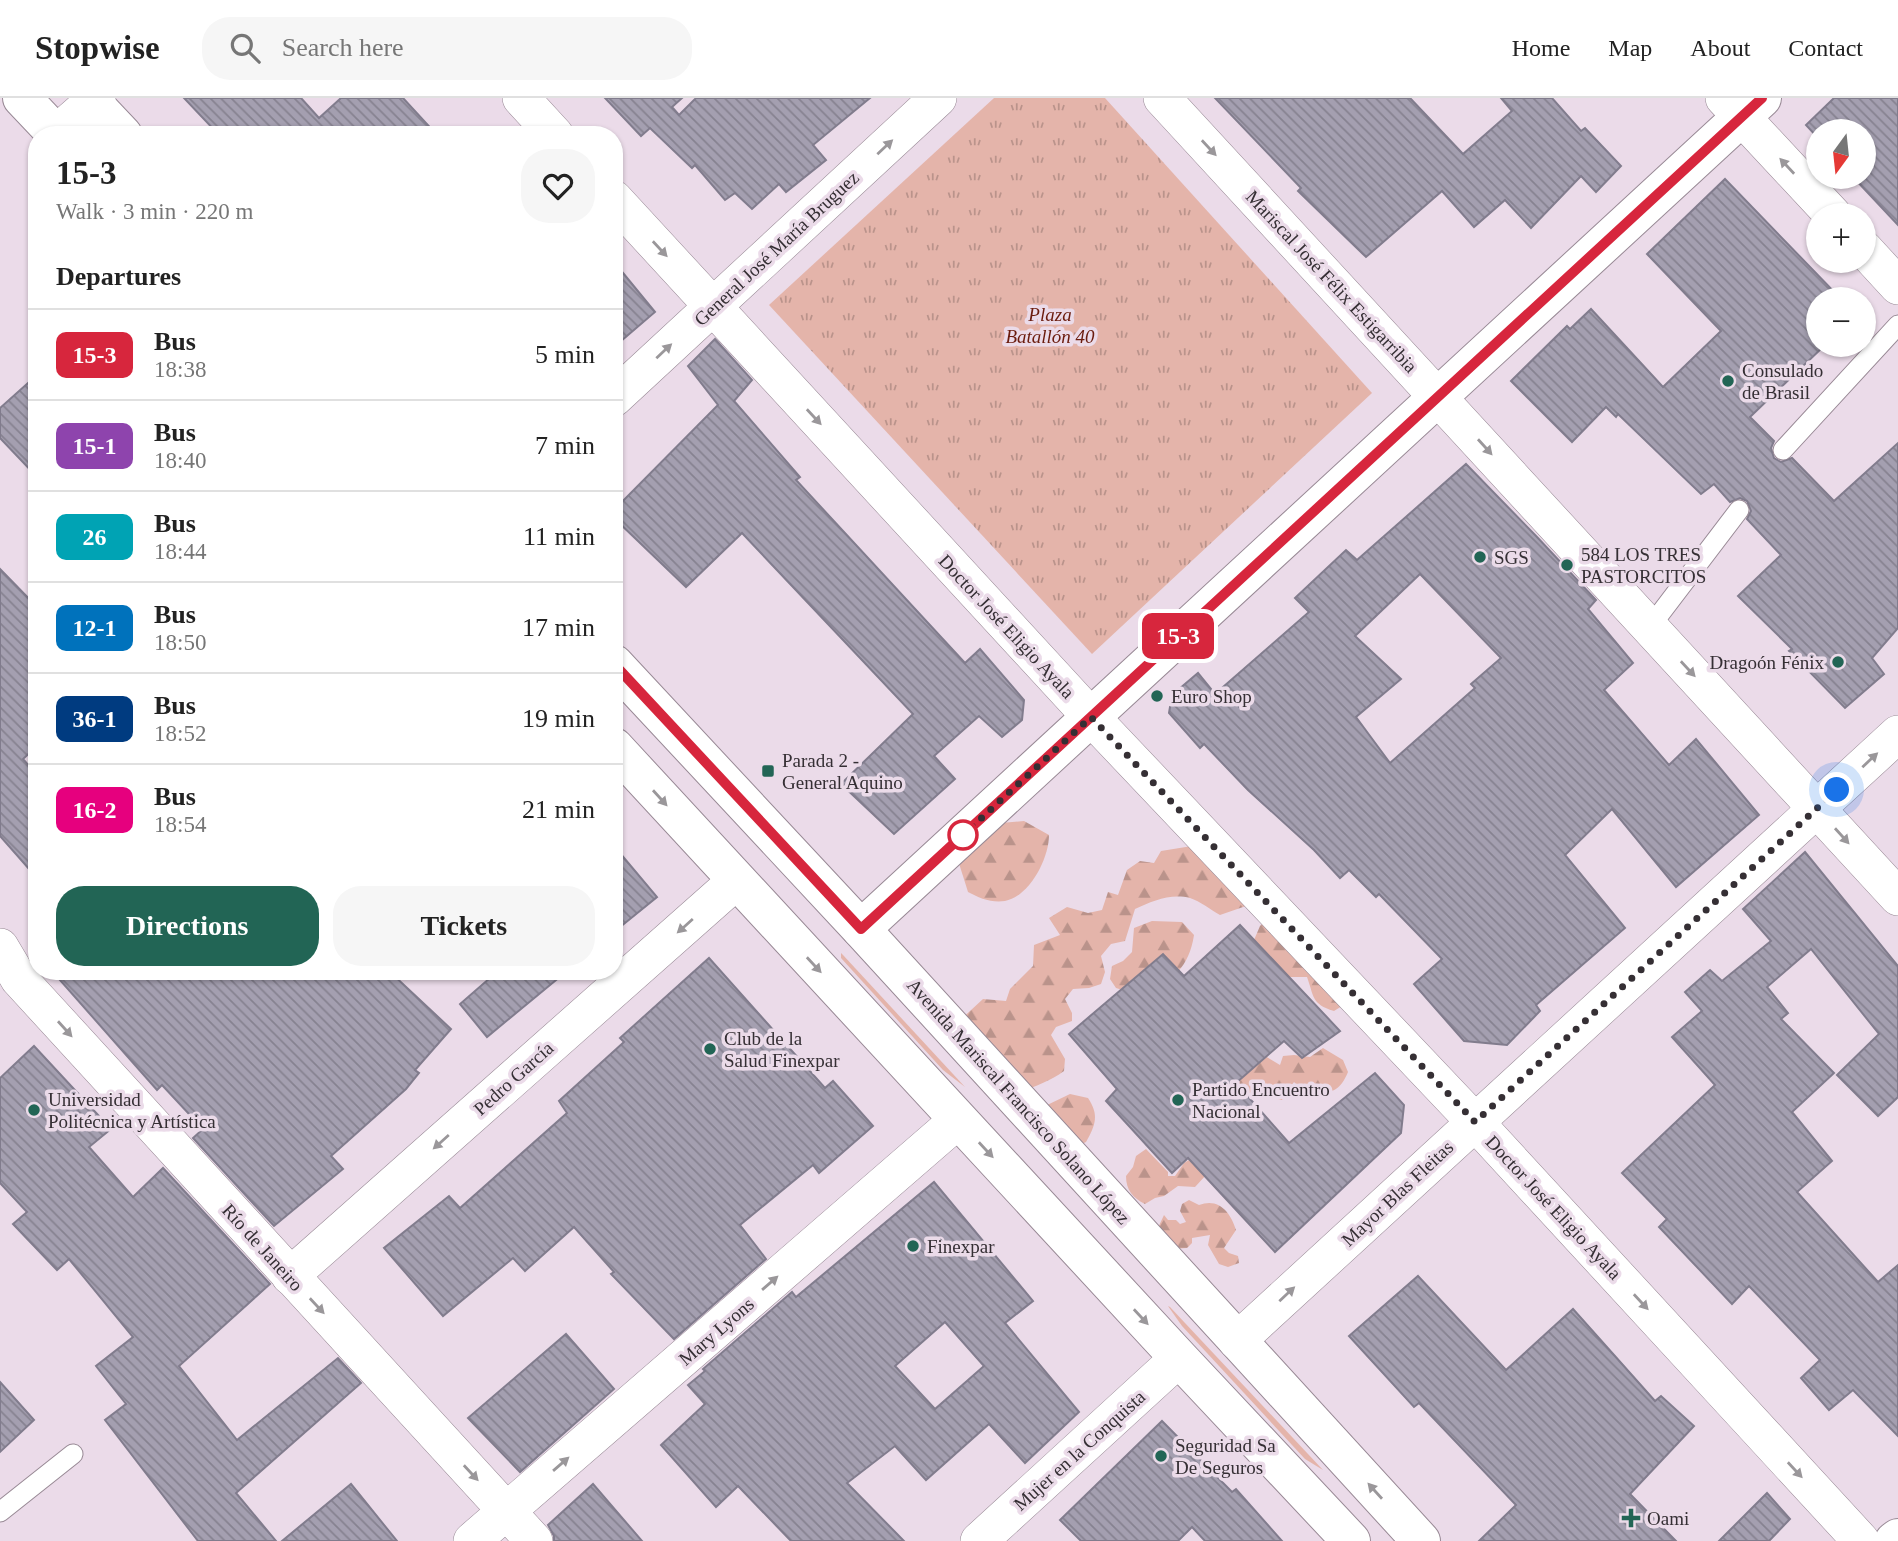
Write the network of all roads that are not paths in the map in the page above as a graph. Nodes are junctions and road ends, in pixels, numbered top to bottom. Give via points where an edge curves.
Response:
1 (22, 98) edge
2 (521, 98) edge
3 (938, 98) edge
4 (1162, 98) edge
5 (93, 99) edge
6 (1743, 104) edge
7 (48, 126) edge
8 (64, 126) edge
9 (116, 126) edge
10 (547, 126) edge
11 (1823, 203) edge
12 (623, 209) edge
13 (1876, 262) edge
14 (1898, 286) edge
15 (713, 306) junction
16 (1898, 325) edge
17 (623, 390) edge
18 (1439, 396) junction
19 (1783, 450) dead end
20 (1739, 510) dead end
21 (1650, 627) junction
22 (623, 674) edge
23 (1091, 717) junction
24 (1898, 734) edge
25 (623, 757) edge
26 (1817, 808) junction
27 (736, 881) junction
28 (1898, 897) edge
29 (861, 929) junction
30 (0, 947) edge
31 (19, 979) edge
32 (958, 1120) junction
33 (1475, 1122) junction
34 (290, 1276) junction
35 (1237, 1341) junction
36 (1179, 1358) junction
37 (73, 1454) dead end
38 (506, 1511) junction
39 (0, 1512) edge
40 (472, 1541) edge
41 (534, 1541) edge
42 (979, 1541) edge
43 (1352, 1541) edge
44 (1421, 1541) edge
45 (1861, 1541) edge

1 - 7 main road
2 - 10 street
15 -> 3 street, General José María Bruguez
4 -> 18 street, Mariscal José Félix Estigarribia
5 - 8 street
5 - 9 main road
11 -> 6 street
6 - 18 main road
12 -> 15 street, Doctor José Eligio Ayala
13 - 14 street
17 -> 15 street, General José María Bruguez
15 -> 23 street, Doctor José Eligio Ayala
16 - 19 lane
18 -> 21 street, Mariscal José Félix Estigarribia
18 - 23 main road
20 - 21 lane
21 -> 26 street, Mariscal José Félix Estigarribia
22 - 29 main road, Avenida Mariscal Francisco Solano López
23 - 29 main road
23 - 33 street, Doctor José Eligio Ayala
26 -> 24 street, Mayor Blas Fleitas
25 -> 27 main road
26 -> 28 street, Mariscal José Félix Estigarribia
26 - 33 street, Mayor Blas Fleitas
27 -> 32 main road
27 -> 34 street, Pedro García
29 - 35 main road, Avenida Mariscal Francisco Solano López
30 - 31 street, Río de Janeiro
31 -> 34 street, Río de Janeiro
32 -> 36 main road
38 -> 32 street, Mary Lyons
35 -> 33 street, Mayor Blas Fleitas
33 -> 45 street, Doctor José Eligio Ayala
34 -> 38 street, Río de Janeiro
44 -> 35 main road, Avenida Mariscal Francisco Solano López
36 - 42 street, Mujer en la Conquista
36 - 43 main road
37 - 39 lane
38 - 40 street, Mary Lyons
38 - 41 street, Río de Janeiro

